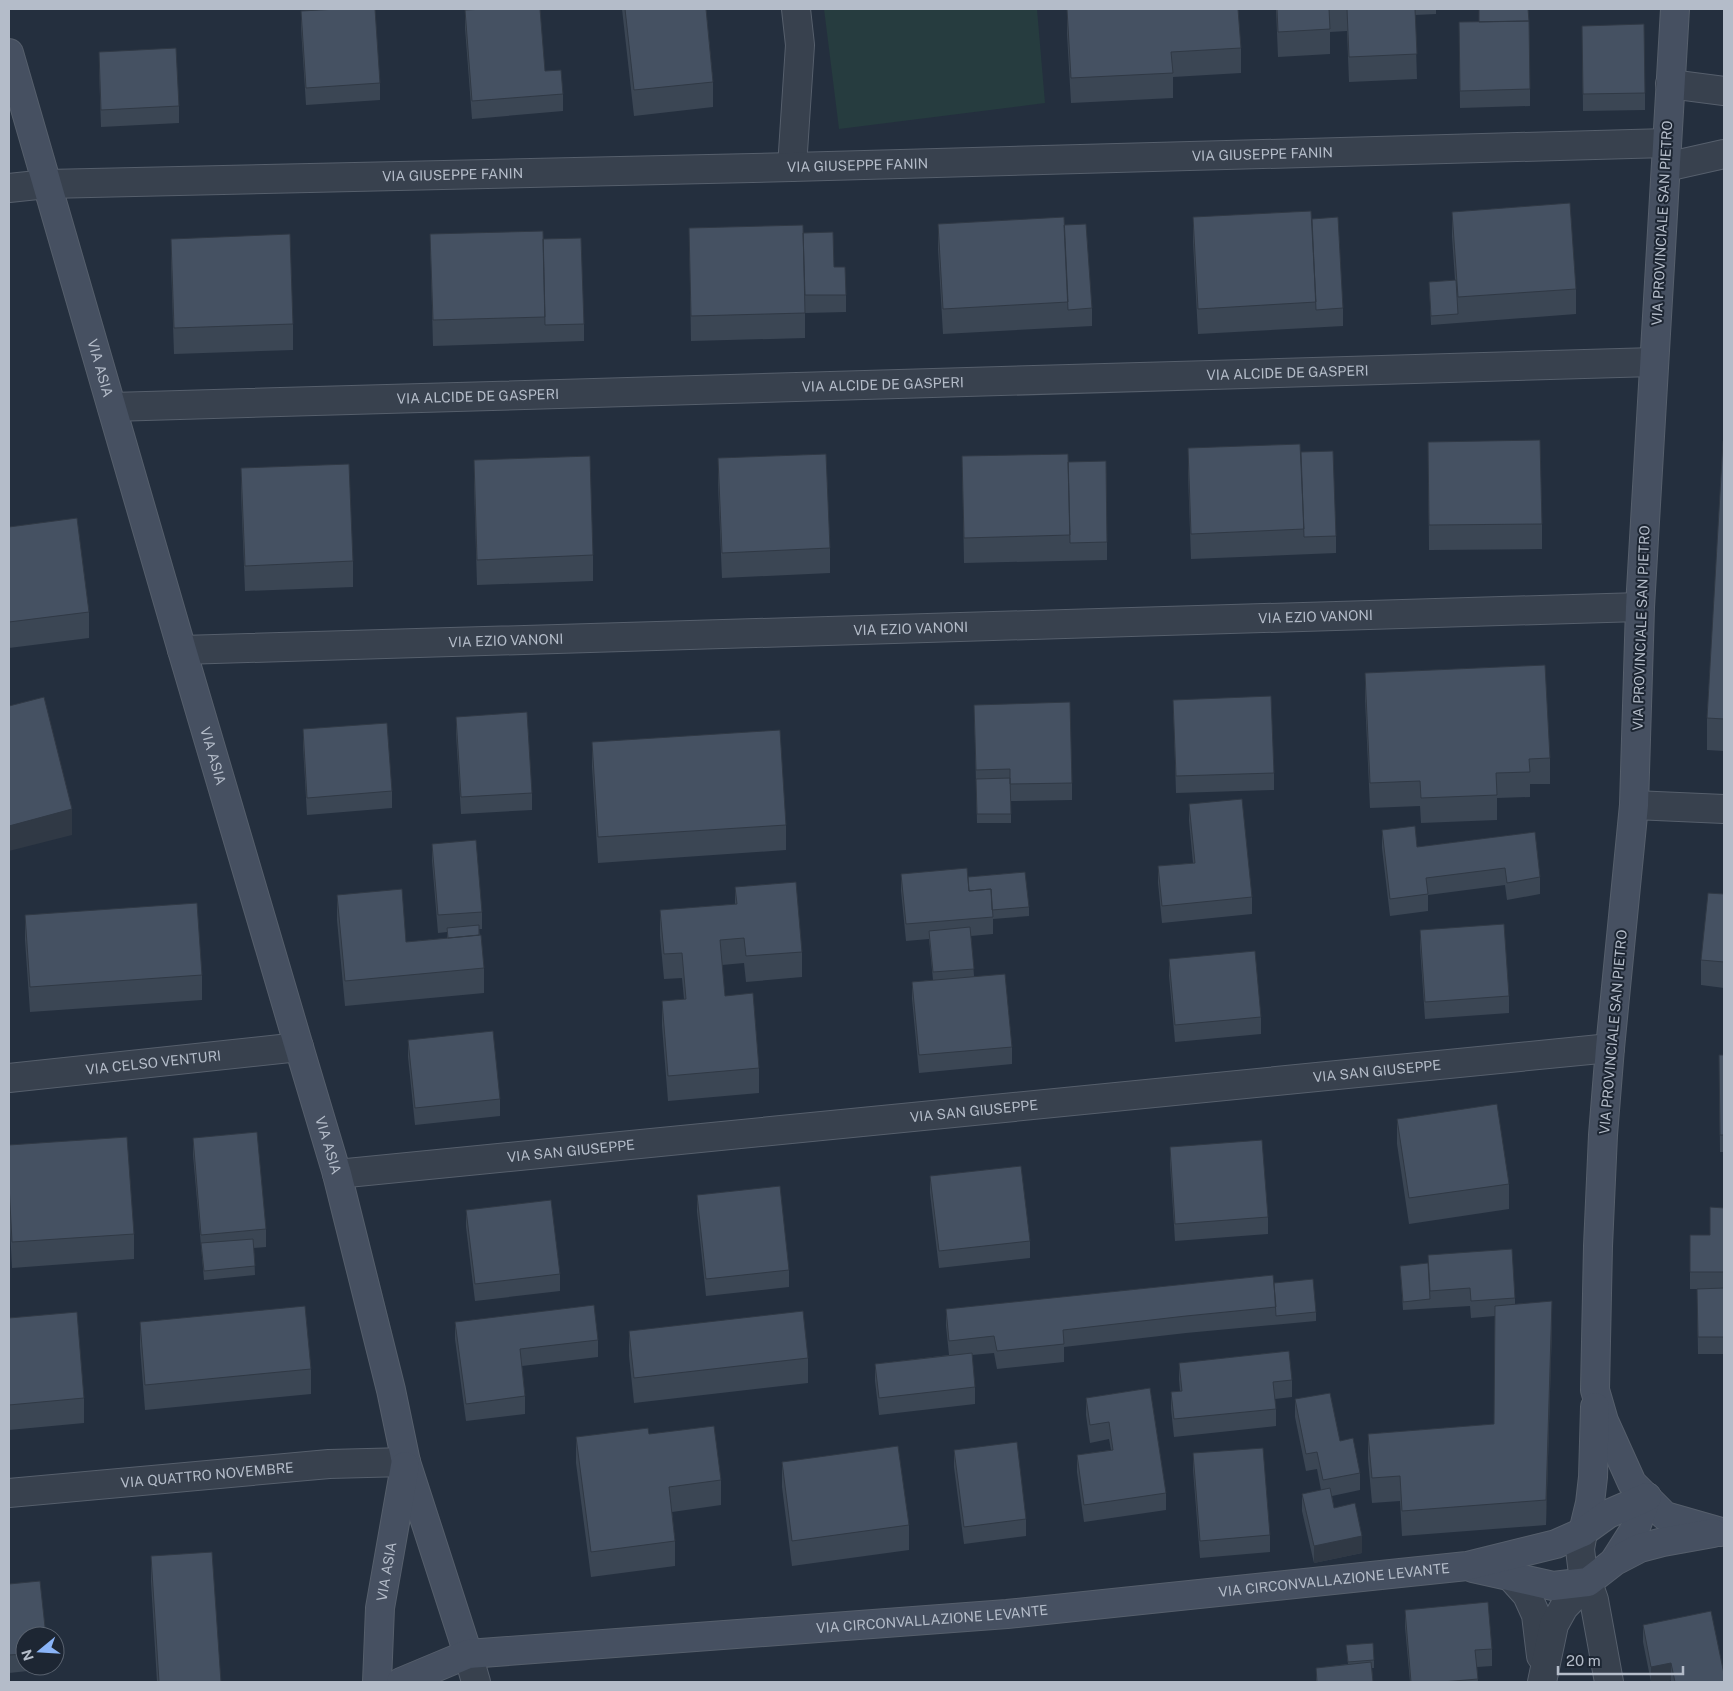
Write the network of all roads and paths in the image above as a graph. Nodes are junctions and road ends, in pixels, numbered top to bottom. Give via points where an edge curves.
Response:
1 (796, 9) edge
2 (1675, 9) edge
3 (9, 53) edge
4 (1670, 84) junction
5 (1724, 91) edge
6 (1724, 154) edge
7 (1666, 155) junction
8 (792, 166) junction
9 (47, 184) junction
10 (9, 188) edge
11 (1654, 362) junction
12 (112, 407) junction
13 (1640, 607) junction
14 (182, 650) junction
15 (1634, 805) junction
16 (1724, 809) edge
17 (298, 1047) junction
18 (1610, 1048) junction
19 (9, 1078) edge
20 (338, 1174) junction
21 (1595, 1390) junction
22 (406, 1462) junction
23 (9, 1493) edge
24 (1647, 1497) junction
25 (1583, 1532) junction
26 (1722, 1532) edge
27 (1615, 1561) junction
28 (1467, 1566) junction
29 (1510, 1576) junction
30 (1588, 1582) junction
31 (468, 1654) junction
32 (1542, 1679) edge
33 (377, 1682) edge
34 (401, 1682) edge
35 (476, 1682) edge
36 (1610, 1682) edge

1 - 8 street via 800,45
2 - 4 main road, VIA PROVINCIALE SAN PIETRO
3 - 9 main road, VIA ASIA
4 - 5 street
4 - 7 main road, VIA PROVINCIALE SAN PIETRO
6 - 7 street, VIA GIUSEPPE FANIN
7 - 8 street, VIA GIUSEPPE FANIN
7 - 11 main road, VIA PROVINCIALE SAN PIETRO
8 - 9 street, VIA GIUSEPPE FANIN
9 - 10 street, VIA GIUSEPPE FANIN
9 - 12 main road, VIA ASIA
11 - 12 street, VIA ALCIDE DE GASPERI
11 - 13 main road, VIA PROVINCIALE SAN PIETRO
12 - 14 main road, VIA ASIA
13 - 14 street, VIA EZIO VANONI
13 - 15 main road, VIA PROVINCIALE SAN PIETRO
14 - 17 main road, VIA ASIA
15 - 16 street
15 - 18 main road, VIA PROVINCIALE SAN PIETRO
17 - 19 street, VIA CELSO VENTURI
17 - 20 main road, VIA ASIA
18 - 20 street, VIA SAN GIUSEPPE
18 - 21 main road, VIA PROVINCIALE SAN PIETRO via 1598,1246
20 - 22 main road, VIA ASIA
21 - 24 main road via 1604,1421 1632,1483
21 - 25 main road via 1593,1477
22 - 23 street, VIA QUATTRO NOVEMBRE via 329,1464
22 - 31 main road, VIA ASIA
22 - 33 main road, VIA ASIA via 380,1608
24 - 25 main road, VIA CIRCONVALLAZIONE LEVANTE via 1608,1514
24 - 26 main road via 1665,1516
24 - 27 main road via 1636,1527
25 - 28 main road, VIA CIRCONVALLAZIONE LEVANTE via 1556,1544
25 - 30 street via 1580,1549
26 - 27 main road via 1640,1548
27 - 30 main road
28 - 29 main road, VIA CIRCONVALLAZIONE LEVANTE
28 - 31 main road, VIA CIRCONVALLAZIONE LEVANTE via 1007,1614
29 - 30 main road, VIA CIRCONVALLAZIONE LEVANTE via 1553,1586
29 - 32 street via 1527,1595 1536,1615
30 - 32 street via 1564,1607 1554,1625
30 - 36 street
31 - 34 main road, VIA CIRCONVALLAZIONE LEVANTE
31 - 35 street

